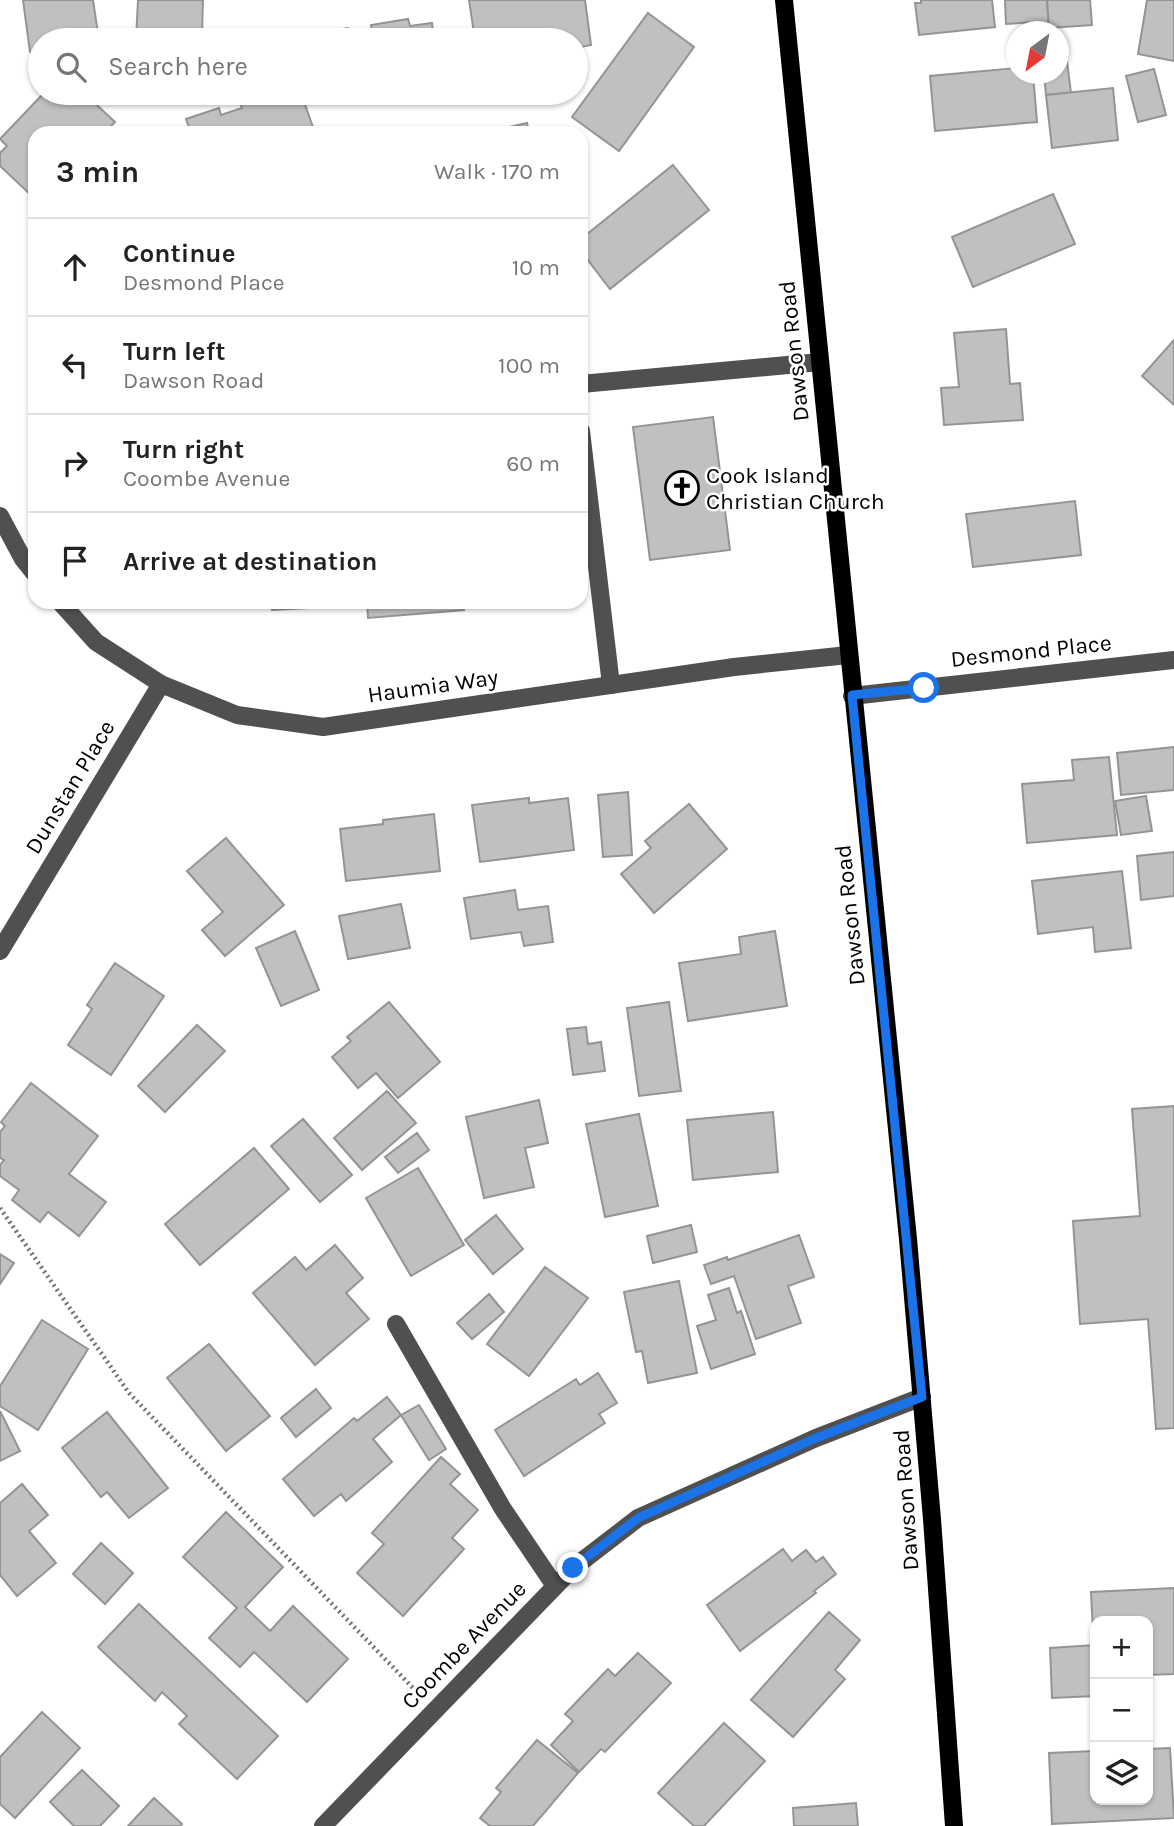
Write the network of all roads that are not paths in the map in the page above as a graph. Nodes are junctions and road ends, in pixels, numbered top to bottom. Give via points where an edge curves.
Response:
1 (784, 0) edge
2 (820, 362) junction
3 (588, 382) edge
4 (588, 490) edge
5 (0, 516) edge
6 (28, 565) edge
7 (66, 609) edge
8 (848, 655) junction
9 (1174, 660) edge
10 (161, 684) junction
11 (611, 685) junction
12 (852, 695) junction
13 (0, 951) edge
14 (396, 1324) dead end
15 (922, 1397) junction
16 (555, 1586) junction
17 (323, 1826) edge
18 (954, 1826) edge

1 - 2 main road, Dawson Road
2 - 3 street
2 - 8 main road, Dawson Road
4 - 11 street
5 - 6 street
7 - 10 street, Haumia Way via 96,642
8 - 11 street, Haumia Way
8 - 12 main road, Dawson Road
9 - 12 street, Desmond Place
10 - 11 street, Haumia Way via 237,715 323,727
10 - 13 street, Dunstan Place
12 - 15 main road, Dawson Road
14 - 16 street via 503,1510
15 - 16 street, Coombe Avenue via 816,1438 638,1518
15 - 18 main road, Dawson Road
16 - 17 street, Coombe Avenue

